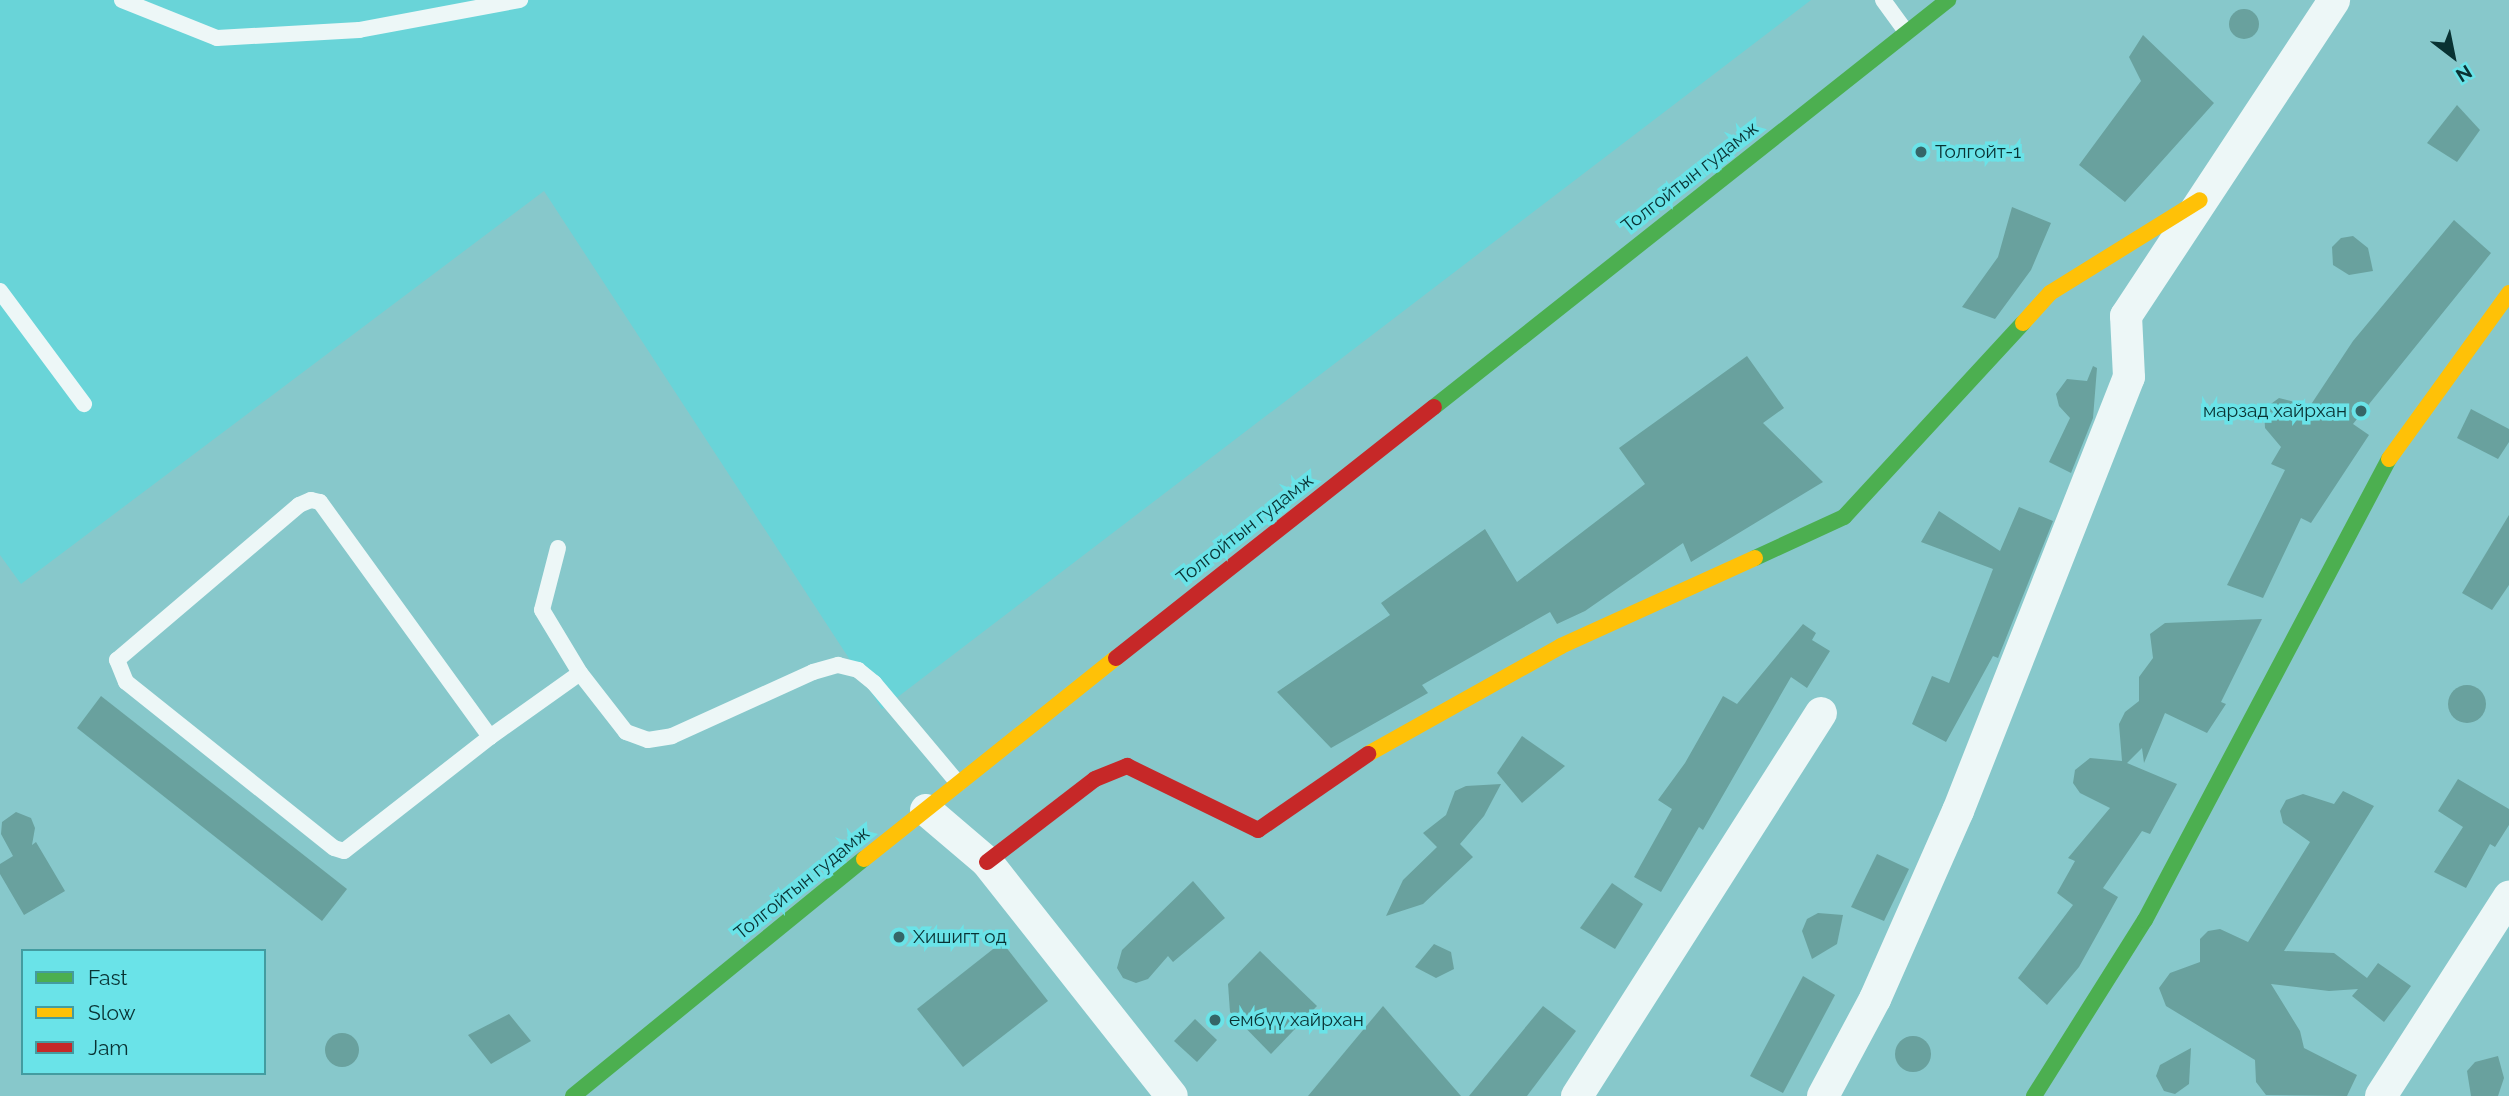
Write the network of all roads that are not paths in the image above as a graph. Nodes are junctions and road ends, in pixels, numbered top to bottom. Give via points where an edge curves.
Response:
1 (122, 0) edge
2 (520, 0) edge
3 (1883, 0) edge
4 (1948, 0) edge
5 (2334, 0) edge
6 (1906, 32) junction
7 (2200, 200) junction
8 (0, 291) edge
9 (2509, 293) edge
10 (84, 404) dead end
11 (558, 548) dead end
12 (580, 673) junction
13 (1821, 713) dead end
14 (489, 737) junction
15 (958, 783) junction
16 (926, 810) junction
17 (987, 862) junction
18 (2509, 897) edge
19 (573, 1096) edge
20 (1172, 1096) edge
21 (1577, 1096) edge
22 (1823, 1096) edge
23 (2034, 1096) edge
24 (2381, 1096) edge

1 - 2 lane via 217,38 359,30
3 - 6 lane
4 - 6 street, Толгойтын гудамж
5 - 7 street
6 - 15 street, Толгойтын гудамж
7 - 17 street via 2050,292 1844,517 1561,646 1378,747 1258,830 1127,766 1095,779
7 - 22 street via 2126,316 2129,377 1958,811 1875,999
8 - 10 lane
9 - 23 street via 2398,443 2145,920
11 - 12 lane via 542,610
12 - 14 lane
12 - 15 lane via 626,732 648,740 672,737 813,672 838,665 858,670
13 - 21 street
14 - 14 lane via 344,851 334,848 126,682 117,660 268,530 311,500 320,502
15 - 16 street, Толгойтын гудамж
16 - 17 street
16 - 19 street, Толгойтын гудамж
17 - 20 street
18 - 24 street

